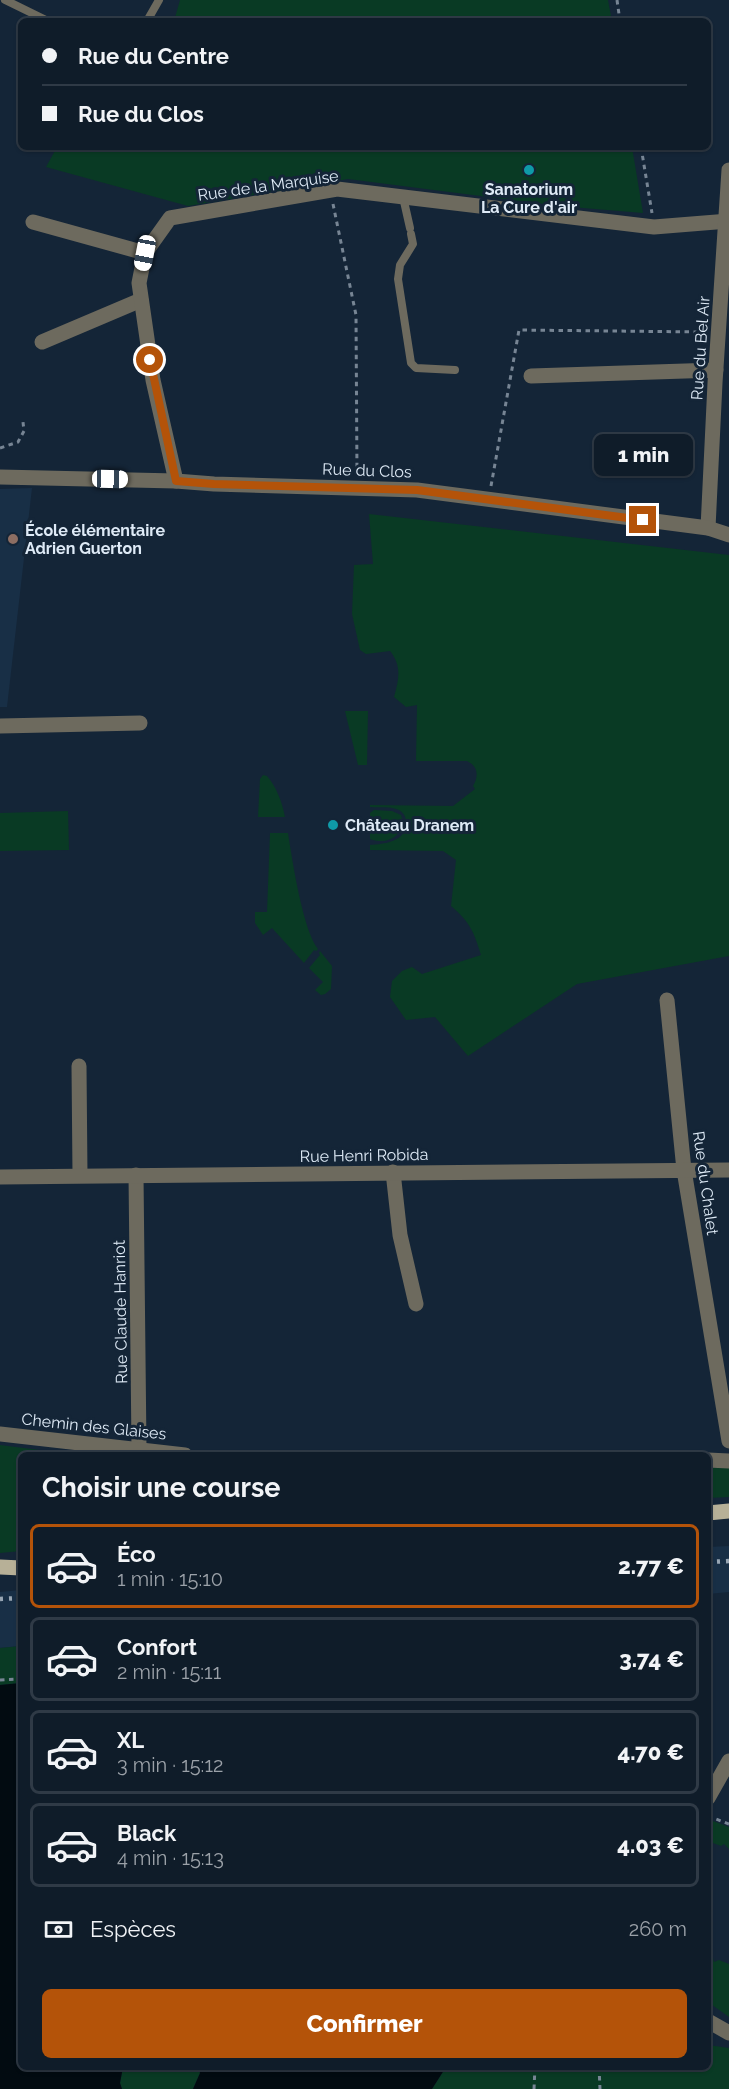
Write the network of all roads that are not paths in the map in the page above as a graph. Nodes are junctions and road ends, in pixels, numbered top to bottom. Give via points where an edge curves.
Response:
1 (5, 0) edge
2 (159, 0) edge
3 (42, 18) edge
4 (149, 18) edge
5 (729, 170) edge
6 (403, 197) junction
7 (727, 221) edge
8 (33, 222) dead end
9 (145, 253) junction
10 (141, 300) junction
11 (42, 342) dead end
12 (455, 370) dead end
13 (531, 376) dead end
14 (720, 378) edge
15 (0, 477) edge
16 (176, 481) junction
17 (708, 528) junction
18 (729, 535) edge
19 (140, 723) dead end
20 (0, 726) edge
21 (667, 1000) dead end
22 (78, 1066) dead end
23 (684, 1170) junction
24 (729, 1170) edge
25 (393, 1172) junction
26 (80, 1175) junction
27 (136, 1175) junction
28 (0, 1177) edge
29 (416, 1304) dead end
30 (0, 1434) edge
31 (729, 1441) edge
32 (139, 1448) junction
33 (165, 1452) edge
34 (711, 1460) edge
35 (729, 1461) edge
36 (729, 1511) edge
37 (711, 1513) edge
38 (0, 1568) edge
39 (18, 1568) edge
40 (729, 1761) edge
41 (711, 1793) edge
42 (711, 2023) edge
43 (729, 2033) edge

1 - 3 lane
2 - 4 lane
5 - 7 street, Rue du Bel Air
6 - 7 street, Rue de la Marquise via 654,227
6 - 9 street, Rue de la Marquise via 337,189 170,218
6 - 12 lane via 413,244 400,265 398,279 411,363 416,368
7 - 14 street, Rue du Bel Air
8 - 9 street
9 - 10 street via 139,283
10 - 11 street
10 - 16 street via 153,380
13 - 14 street
14 - 17 street, Rue du Bel Air
15 - 16 street, Rue du Clos
16 - 17 street, Rue du Clos via 417,490
17 - 18 street, Rue du Clos
19 - 20 street
21 - 23 street, Rue du Chalet
22 - 26 street
23 - 24 street, Rue Henri Robida
23 - 25 street, Rue Henri Robida
23 - 31 street, Rue du Chalet
25 - 27 street, Rue Henri Robida
25 - 29 street via 400,1235
26 - 27 street, Rue Henri Robida
26 - 28 street, Rue Henri Robida
27 - 32 street, Rue Claude Hanriot
30 - 32 street, Chemin des Glaises
32 - 33 street, Chemin des Glaises
34 - 35 street
36 - 37 main road
38 - 39 main road
40 - 41 street
42 - 43 street

